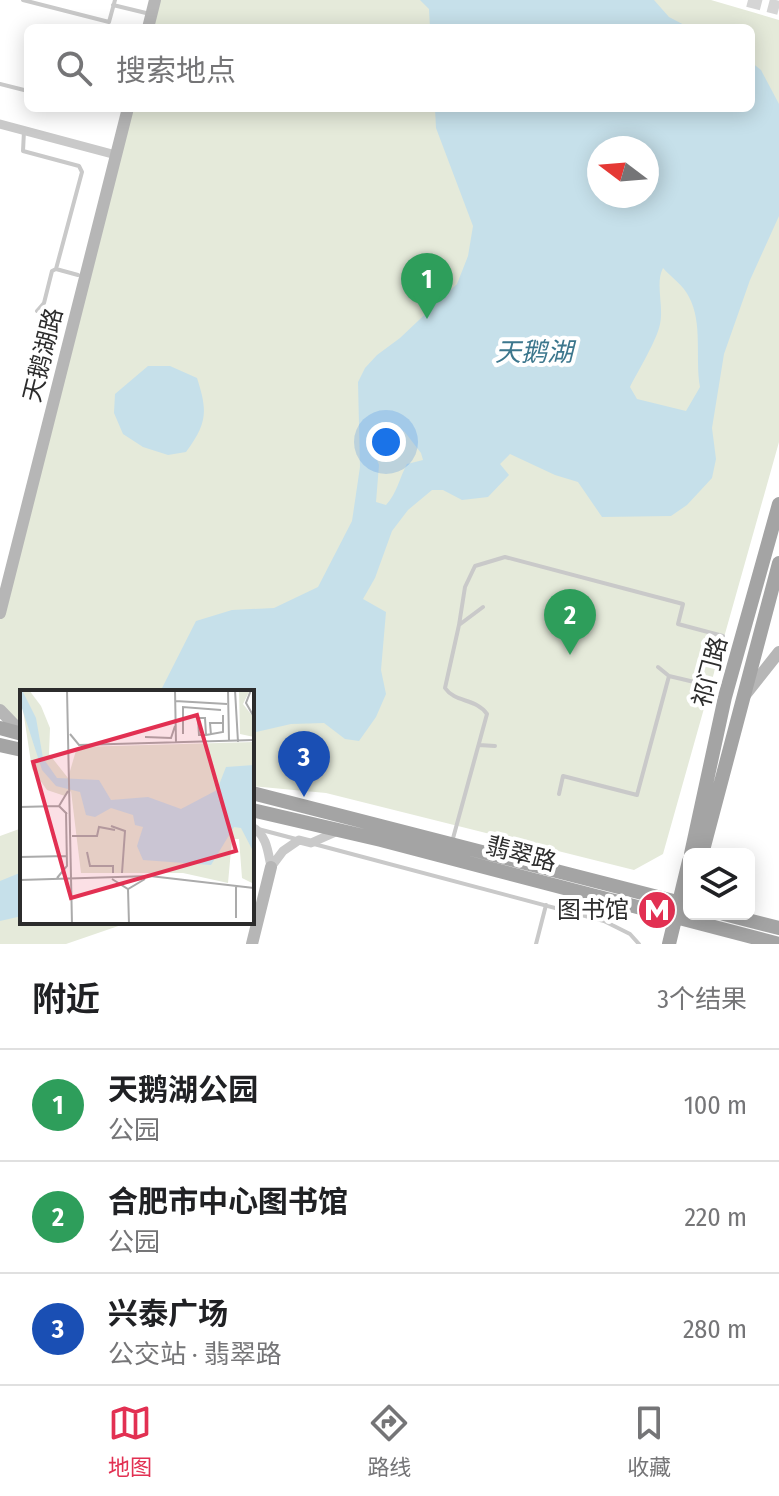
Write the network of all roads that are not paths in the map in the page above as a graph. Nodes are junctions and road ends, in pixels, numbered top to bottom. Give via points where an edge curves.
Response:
1 (23, 0) edge
2 (152, 0) edge
3 (114, 3) edge
4 (146, 13) junction
5 (145, 24) edge
6 (146, 24) edge
7 (0, 84) edge
8 (24, 90) edge
9 (124, 112) edge
10 (0, 124) edge
11 (24, 131) junction
12 (114, 154) junction
13 (56, 269) junction
14 (78, 275) junction
15 (37, 311) dead end
16 (779, 504) edge
17 (779, 563) edge
18 (0, 582) edge
19 (483, 607) dead end
20 (0, 613) edge
21 (459, 625) junction
22 (723, 636) dead end
23 (779, 652) edge
24 (658, 667) dead end
25 (669, 676) junction
26 (707, 685) dead end
27 (740, 701) junction
28 (0, 710) edge
29 (0, 728) edge
30 (20, 732) edge
31 (20, 733) edge
32 (0, 745) edge
33 (479, 745) junction
34 (495, 746) dead end
35 (20, 750) edge
36 (254, 794) edge
37 (559, 794) dead end
38 (254, 810) edge
39 (355, 820) junction
40 (254, 828) edge
41 (340, 830) junction
42 (299, 840) junction
43 (311, 843) junction
44 (451, 844) junction
45 (692, 848) edge
46 (703, 848) edge
47 (271, 867) junction
48 (546, 905) junction
49 (683, 910) edge
50 (683, 910) edge
51 (683, 912) edge
52 (683, 917) edge
53 (712, 920) edge
54 (748, 920) edge
55 (779, 928) edge
56 (252, 944) edge
57 (536, 944) edge
58 (639, 944) edge
59 (669, 944) edge
60 (679, 944) edge
61 (779, 944) edge

1 - 3 lane via 109,22
2 - 4 street
2 - 6 street
3 - 4 lane
4 - 5 street
7 - 8 lane
9 - 12 street, 天鹅湖路
10 - 11 street
11 - 12 street
11 - 13 lane via 23,151 79,166 82,172
12 - 14 street, 天鹅湖路
12 - 20 street, 天鹅湖路
13 - 14 lane
13 - 15 lane
14 - 18 street, 天鹅湖路
16 - 45 main road, 祁门路 via 725,697
17 - 27 main road, 祁门路
19 - 21 lane
21 - 22 lane via 465,587 475,566 505,557 683,604 678,624
21 - 33 lane via 445,688 450,695 482,706 487,714
23 - 27 street
24 - 25 lane
25 - 26 lane
25 - 37 lane via 637,795 563,776
27 - 46 main road, 祁门路
28 - 30 street
29 - 31 main road
32 - 35 main road
33 - 34 lane
33 - 44 lane
36 - 39 main road, 翡翠路
38 - 41 main road, 翡翠路
39 - 41 street
39 - 44 main road, 翡翠路
40 - 42 lane
40 - 47 street via 265,841
41 - 43 street
41 - 50 main road, 翡翠路
42 - 43 street
42 - 47 street
43 - 48 lane
44 - 49 main road, 翡翠路
47 - 56 street
48 - 57 lane
48 - 58 lane via 604,921
51 - 59 main road
52 - 60 main road
53 - 61 main road, 翡翠路
54 - 55 main road

